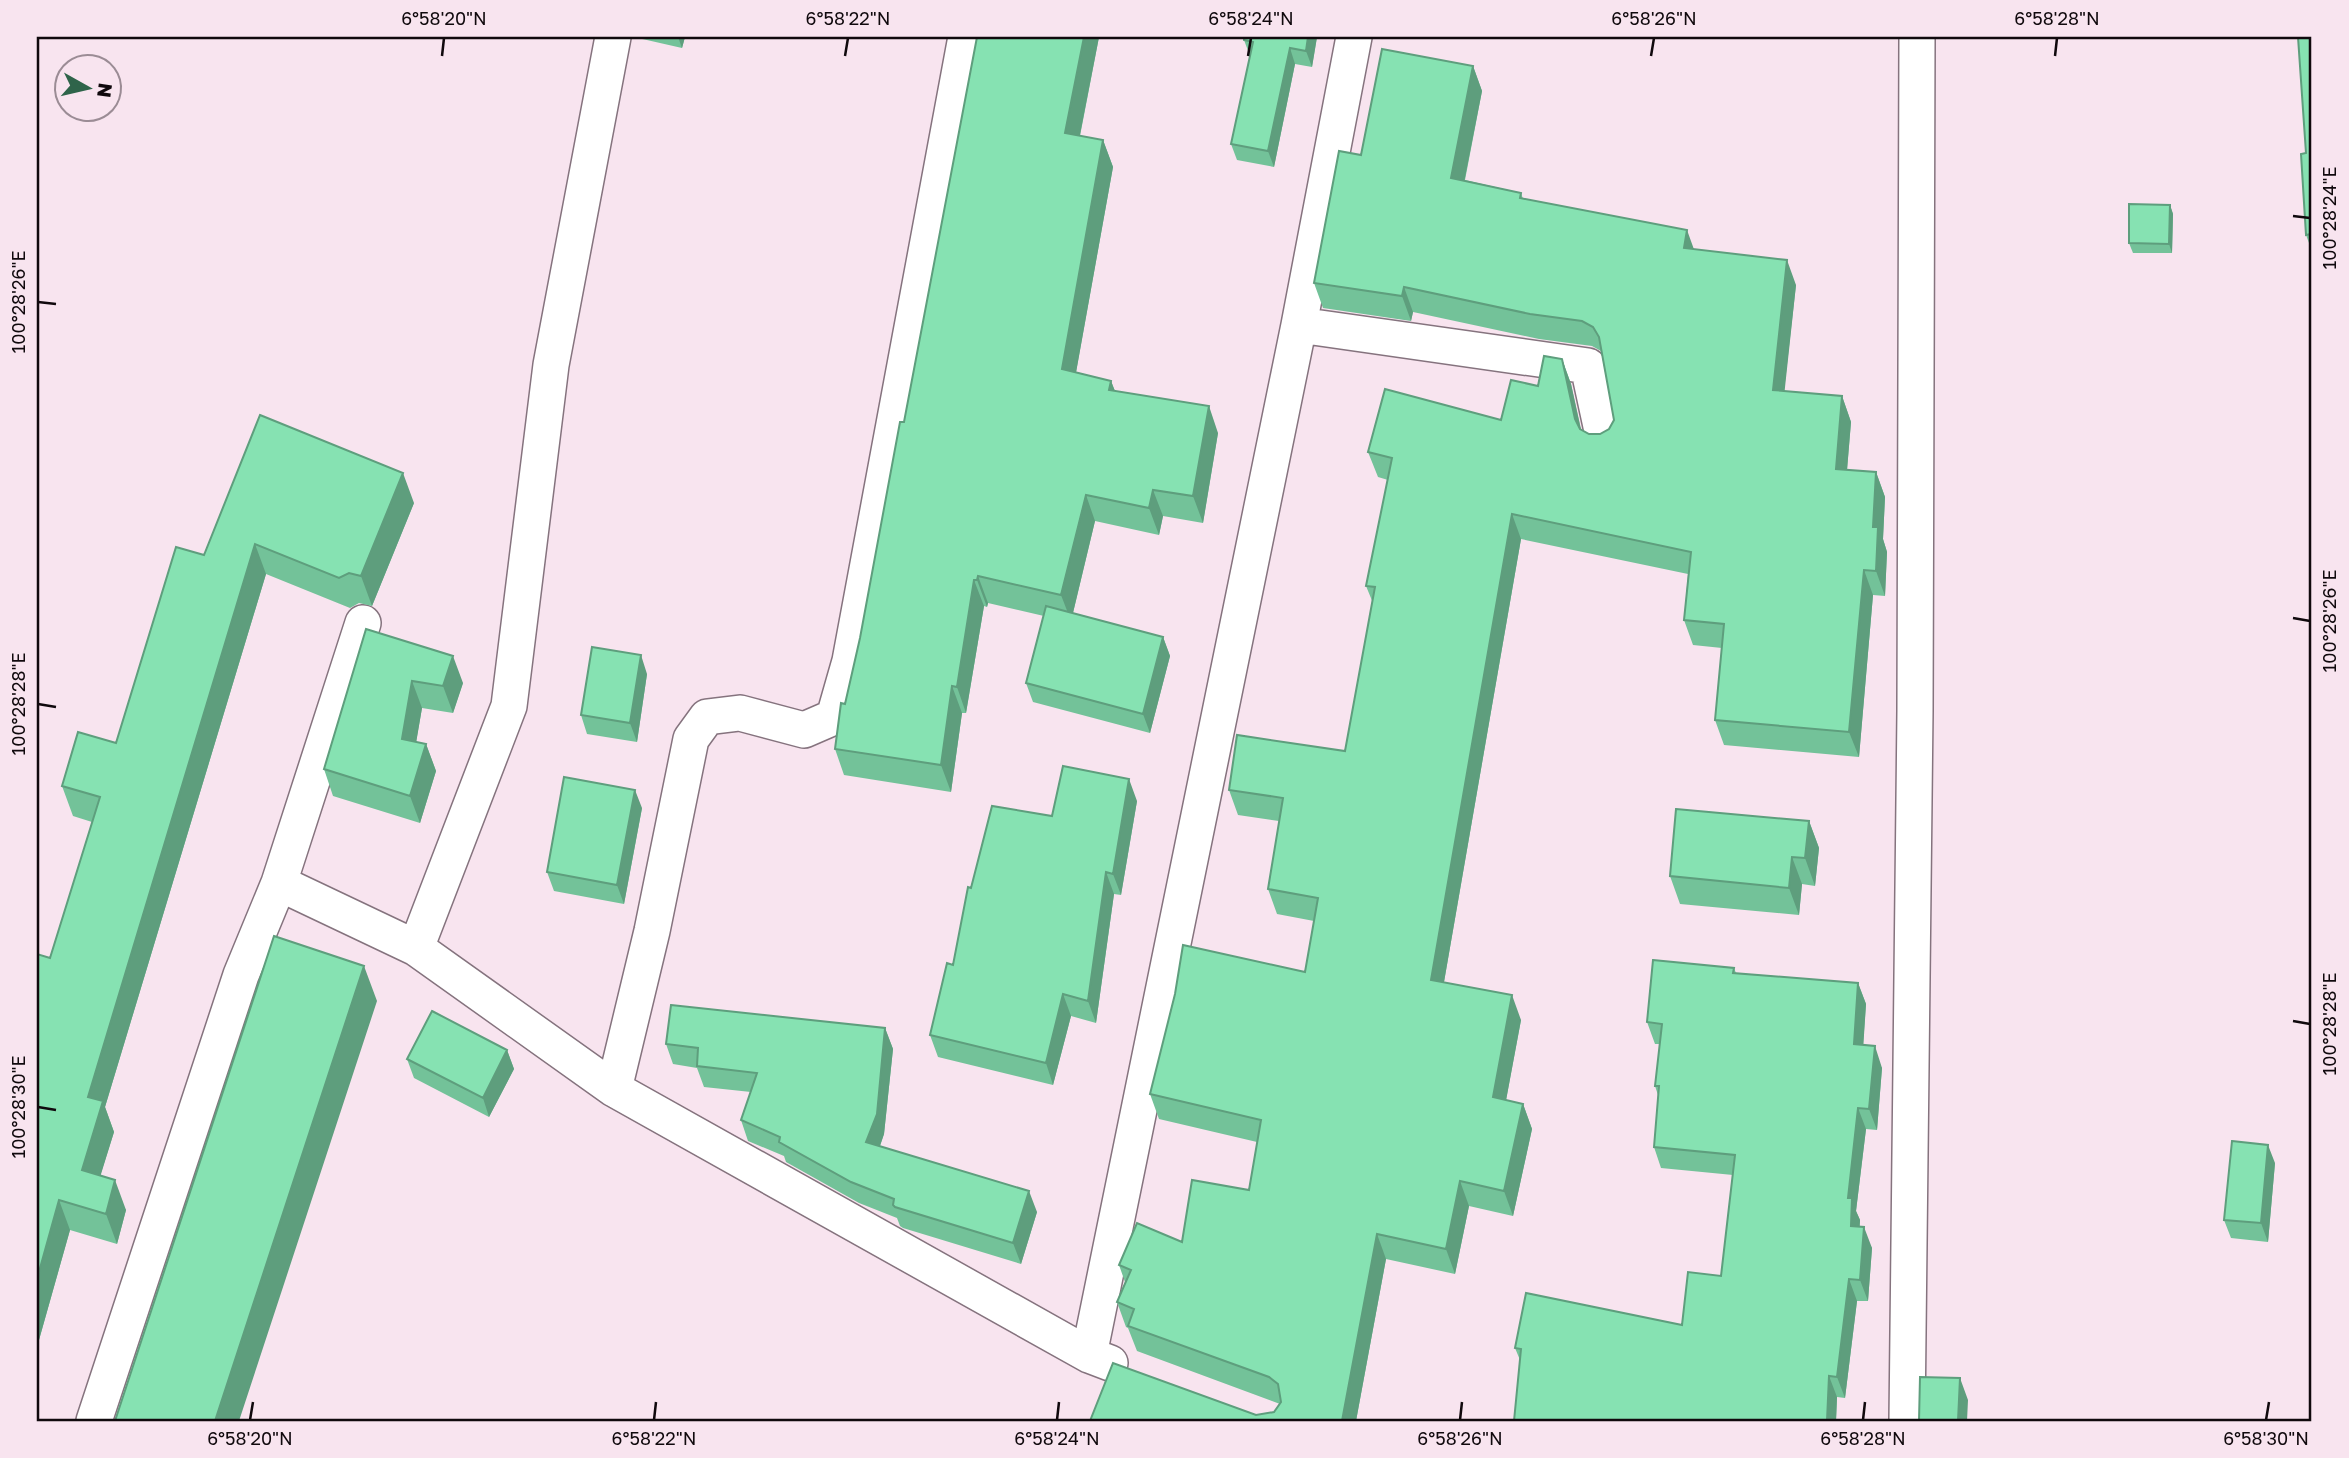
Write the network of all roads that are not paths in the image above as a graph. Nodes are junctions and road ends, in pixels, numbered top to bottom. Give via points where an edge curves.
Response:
1 (613, 37) edge
2 (966, 37) edge
3 (1354, 37) edge
4 (1917, 37) edge
5 (1299, 325) junction
6 (1604, 440) edge
7 (363, 624) dead end
8 (279, 883) junction
9 (416, 948) junction
10 (614, 1089) junction
11 (1089, 1355) junction
12 (1141, 1374) edge
13 (93, 1421) edge
14 (1907, 1421) edge

1 - 9 street via 551,365 509,706
2 - 10 street via 850,661 834,717 803,730 740,713 707,717 691,739
3 - 5 street
4 - 14 street
5 - 6 street via 1588,366
5 - 11 street
7 - 8 street
8 - 9 street
8 - 13 street via 241,975
9 - 10 street
10 - 11 street
11 - 12 street

